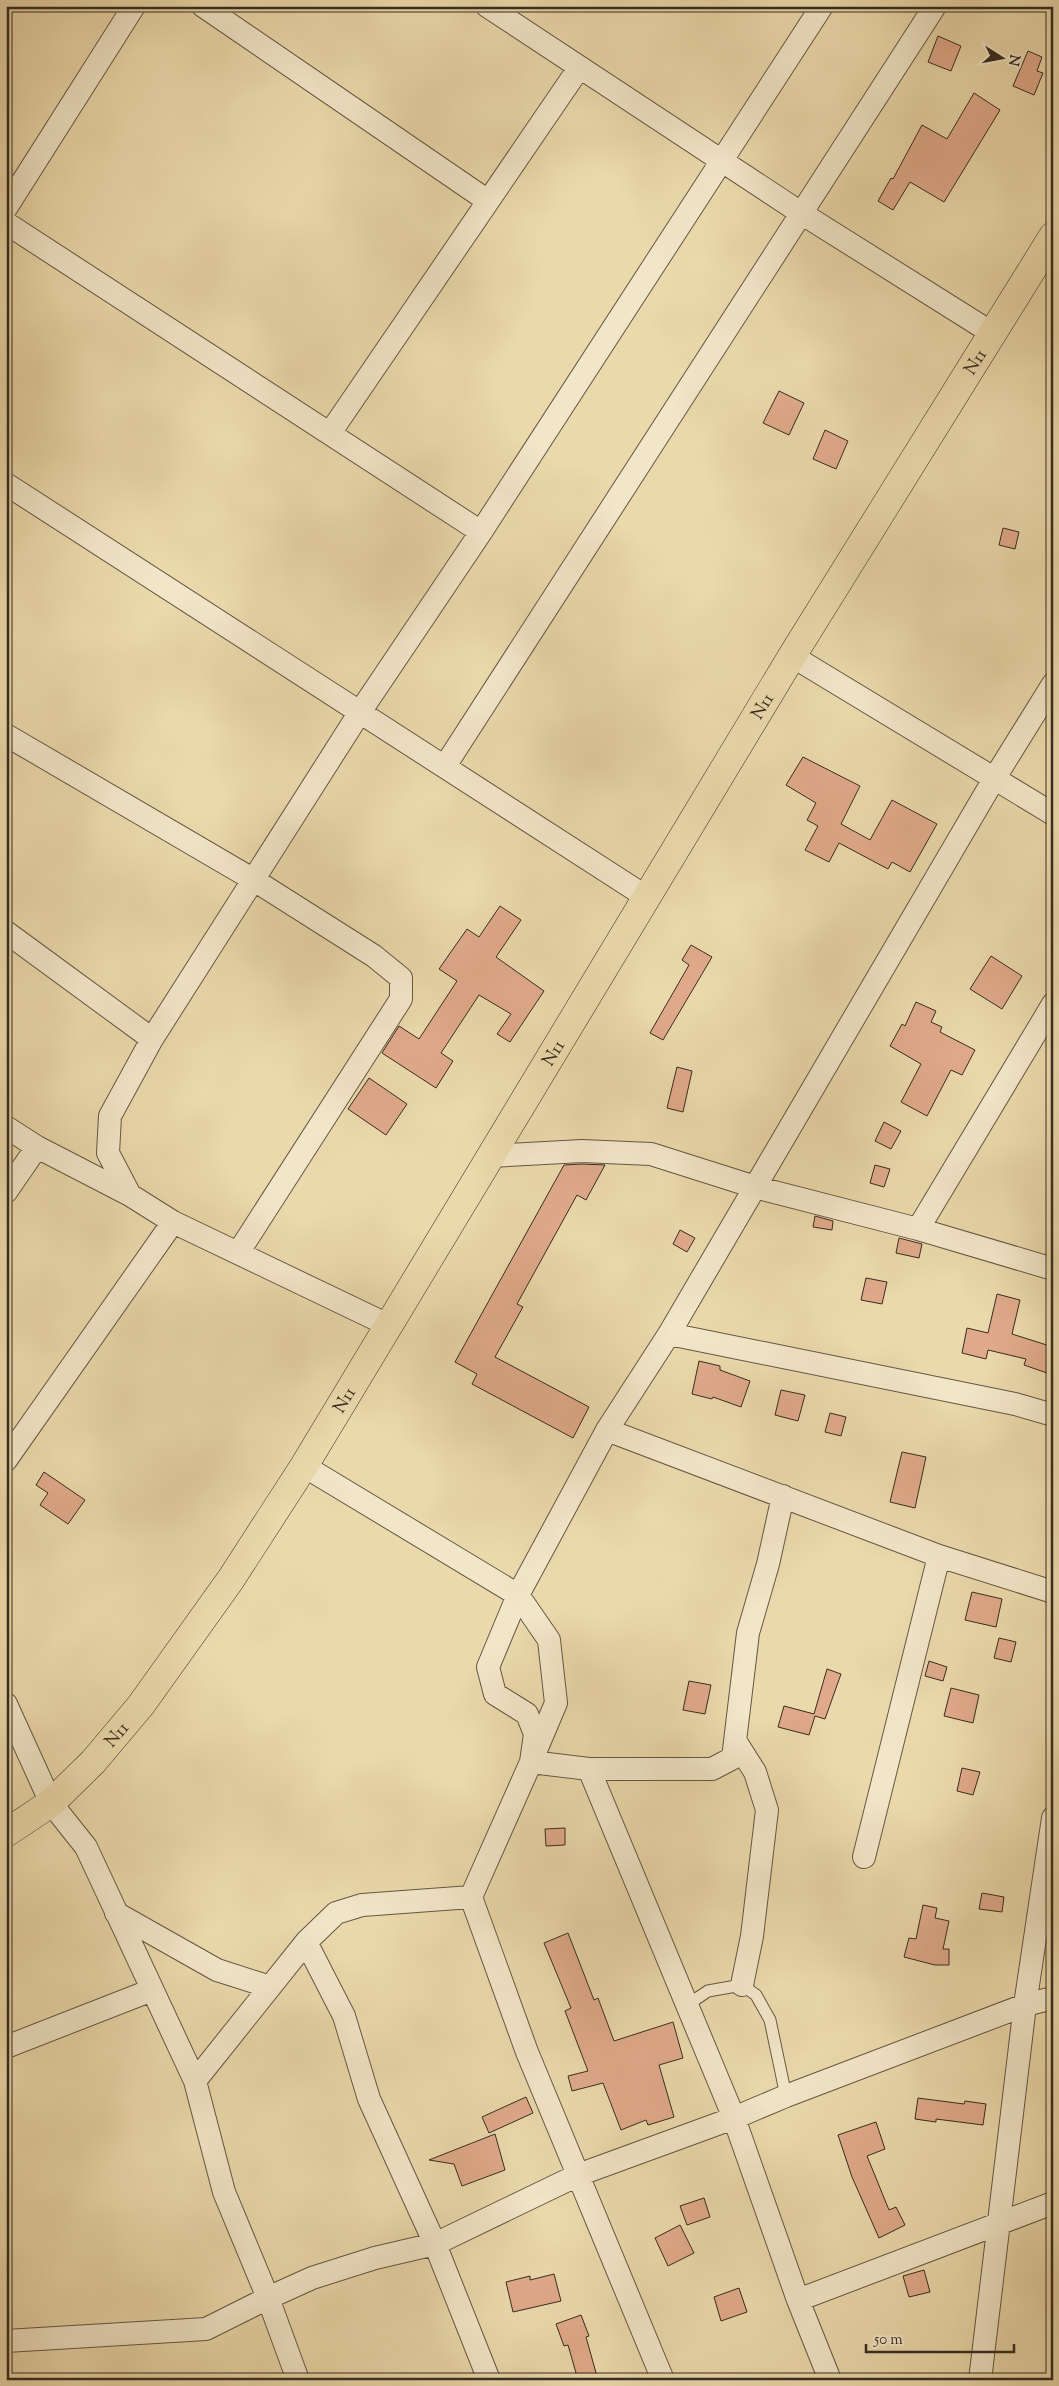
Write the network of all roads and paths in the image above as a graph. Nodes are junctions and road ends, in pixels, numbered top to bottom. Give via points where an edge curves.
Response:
1 (134, 6) edge
2 (204, 6) edge
3 (486, 6) edge
4 (822, 6) edge
5 (935, 6) edge
6 (579, 68) junction
7 (722, 160) junction
8 (488, 201) junction
9 (6, 208) edge
10 (801, 213) junction
11 (6, 223) edge
12 (1053, 236) edge
13 (992, 333) junction
14 (330, 433) junction
15 (6, 484) edge
16 (481, 532) junction
17 (792, 656) junction
18 (1053, 684) edge
19 (360, 712) junction
20 (6, 735) edge
21 (445, 766) junction
22 (994, 778) junction
23 (1053, 814) edge
24 (254, 880) junction
25 (648, 898) junction
26 (6, 932) edge
27 (1052, 1008) edge
28 (152, 1039) junction
29 (6, 1127) edge
30 (37, 1147) junction
31 (490, 1156) junction
32 (755, 1187) junction
33 (6, 1192) edge
34 (130, 1195) junction
35 (173, 1222) junction
36 (918, 1229) junction
37 (238, 1254) junction
38 (1053, 1269) edge
39 (388, 1325) junction
40 (669, 1334) junction
41 (1053, 1415) edge
42 (607, 1430) junction
43 (6, 1460) edge
44 (304, 1466) junction
45 (783, 1496) junction
46 (939, 1556) junction
47 (1053, 1592) edge
48 (518, 1595) junction
49 (6, 1704) edge
50 (736, 1742) junction
51 (531, 1762) junction
52 (589, 1769) junction
53 (51, 1803) junction
54 (1053, 1818) edge
55 (6, 1833) edge
56 (864, 1857) dead end
57 (471, 1897) junction
58 (116, 1913) junction
59 (306, 1942) junction
60 (742, 1985) junction
61 (270, 1987) junction
62 (152, 1990) junction
63 (1053, 1998) edge
64 (687, 2005) junction
65 (1025, 2005) junction
66 (6, 2047) edge
67 (195, 2081) junction
68 (786, 2096) junction
69 (734, 2118) junction
70 (578, 2175) junction
71 (1053, 2202) edge
72 (998, 2224) junction
73 (435, 2244) junction
74 (268, 2298) junction
75 (798, 2300) junction
76 (6, 2340) edge
77 (298, 2380) edge
78 (489, 2380) edge
79 (664, 2380) edge
80 (830, 2380) edge
81 (980, 2380) edge

1 - 9 street
2 - 8 street
3 - 6 street
4 - 7 street
5 - 10 street
6 - 7 street
6 - 8 street
7 - 10 street
7 - 16 street
8 - 14 street
10 - 13 street
10 - 21 street
11 - 14 street
12 - 13 main road, N11
13 - 17 main road, N11
14 - 16 street
15 - 19 street
16 - 19 street
17 - 22 street
17 - 25 main road, N11
18 - 22 street
19 - 21 street
19 - 24 street
20 - 24 street
21 - 25 street
22 - 23 street
22 - 32 street
24 - 28 street
24 - 37 street via 374,956 401,978 401,999
25 - 31 main road, N11
26 - 28 street
27 - 36 street
28 - 34 street via 110,1116 108,1153
29 - 30 street
30 - 33 street
30 - 34 street
31 - 32 street via 582,1151 651,1154
31 - 39 main road, N11
32 - 36 street
32 - 40 street
34 - 35 street
35 - 37 street
35 - 43 street
36 - 38 street
37 - 39 street
39 - 44 main road, N11
40 - 41 street via 1015,1404
40 - 42 street
42 - 45 street
42 - 48 street
44 - 48 street
44 - 53 main road, N11 via 231,1579 141,1705 93,1762
45 - 46 street
45 - 50 street via 748,1633
46 - 47 street
46 - 56 street
48 - 51 street via 548,1640 556,1703
48 - 51 street via 488,1667 495,1694 527,1714 535,1734
49 - 53 street
50 - 52 street via 733,1758 712,1768
50 - 60 street via 754,1772 767,1810 752,1936
51 - 52 street
51 - 57 street
52 - 64 street
53 - 55 main road, N11
53 - 58 street via 86,1847
54 - 65 street
57 - 59 street via 362,1905 336,1913
57 - 70 street
58 - 61 street via 217,1970
58 - 62 street
59 - 61 street
59 - 73 street via 344,2016 368,2099
60 - 64 lane via 708,1991
60 - 68 lane via 756,1995 770,2020
61 - 67 street
62 - 66 street
62 - 67 street
63 - 65 street
64 - 69 street
65 - 68 street
65 - 72 street
67 - 74 street via 224,2192
68 - 69 street
69 - 70 street
69 - 75 street
70 - 73 street
70 - 79 street
71 - 72 street
72 - 75 street
72 - 81 street
73 - 74 street via 312,2278
73 - 78 street
74 - 76 street via 206,2328
74 - 77 street
75 - 80 street

